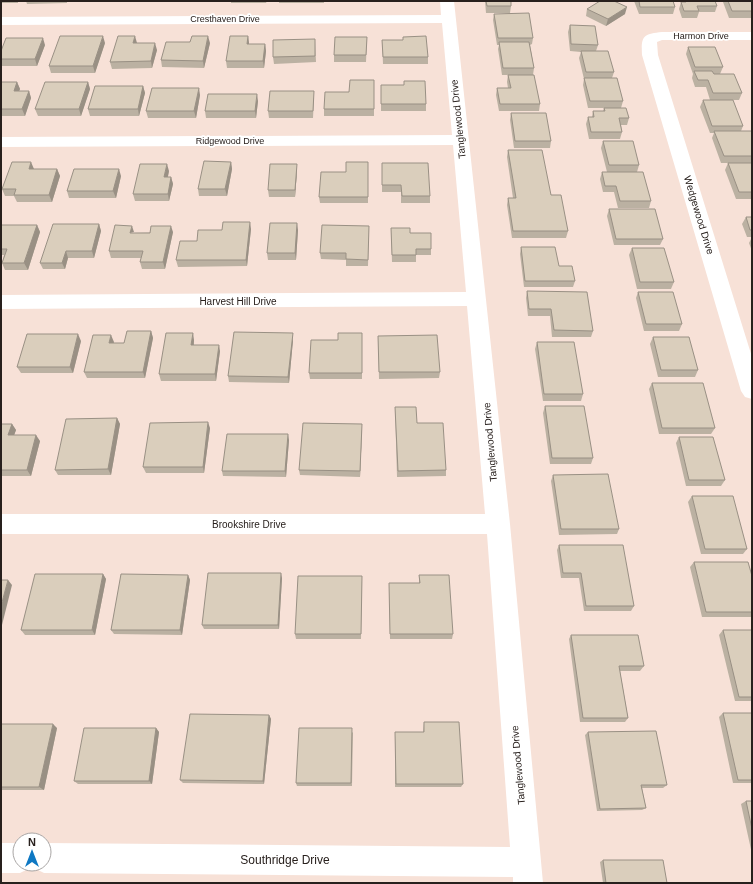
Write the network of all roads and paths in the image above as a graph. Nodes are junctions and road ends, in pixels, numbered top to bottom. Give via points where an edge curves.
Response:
1 (448, 10) edge
2 (1, 21) edge
3 (752, 36) edge
4 (652, 39) joint
5 (460, 140) junction
6 (1, 142) edge
7 (476, 299) junction
8 (1, 302) edge
9 (752, 391) edge
10 (1, 524) edge
11 (498, 524) junction
12 (1, 858) edge
13 (12, 858) edge
14 (52, 858) edge
15 (527, 872) edge

1 - 2 street, Cresthaven Drive
1 - 5 street, Tanglewood Drive
3 - 4 street, Harmon Drive via 662,36
4 - 9 street, Wedgewood Drive via 649,41 650,55
5 - 6 street, Ridgewood Drive
5 - 7 street, Tanglewood Drive
7 - 8 street, Harvest Hill Drive
7 - 11 street, Tanglewood Drive
10 - 11 street, Brookshire Drive
11 - 15 street, Tanglewood Drive
12 - 13 street
14 - 15 street, Southridge Drive

